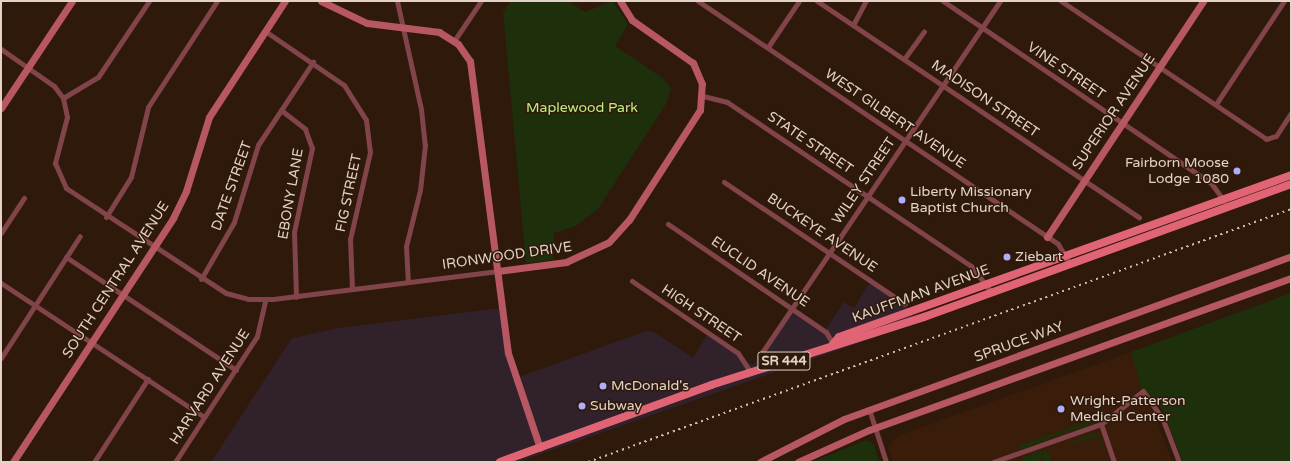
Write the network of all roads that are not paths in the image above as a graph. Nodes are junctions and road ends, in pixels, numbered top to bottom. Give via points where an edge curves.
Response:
1 (72, 1) edge
2 (150, 1) edge
3 (217, 1) edge
4 (286, 1) edge
5 (321, 1) edge
6 (397, 1) edge
7 (481, 1) edge
8 (620, 1) edge
9 (698, 1) edge
10 (799, 1) edge
11 (817, 1) edge
12 (866, 1) edge
13 (943, 1) edge
14 (1000, 1) edge
15 (1062, 1) edge
16 (1203, 1) edge
17 (1284, 1) edge
18 (853, 25) junction
19 (402, 27) junction
20 (981, 28) junction
21 (265, 31) junction
22 (924, 31) dead end
23 (454, 41) junction
24 (768, 47) junction
25 (1, 48) edge
26 (904, 59) junction
27 (313, 62) junction
28 (1160, 66) junction
29 (28, 67) junction
30 (943, 85) junction
31 (703, 96) junction
32 (63, 98) junction
33 (1216, 104) junction
34 (1, 108) edge
35 (281, 110) junction
36 (1291, 113) edge
37 (1122, 123) junction
38 (905, 140) junction
39 (1291, 175) edge
40 (1084, 180) junction
41 (724, 182) dead end
42 (1291, 184) edge
43 (868, 196) junction
44 (24, 198) dead end
45 (1224, 200) junction
46 (1227, 208) junction
47 (106, 217) junction
48 (1139, 217) dead end
49 (668, 224) dead end
50 (1, 233) edge
51 (80, 236) dead end
52 (1047, 237) junction
53 (154, 248) junction
54 (830, 253) junction
55 (1066, 256) junction
56 (1291, 256) edge
57 (66, 257) junction
58 (1070, 264) junction
59 (498, 271) junction
60 (1291, 278) edge
61 (201, 279) junction
62 (632, 281) dead end
63 (1, 282) edge
64 (408, 282) junction
65 (989, 288) junction
66 (352, 290) junction
67 (122, 295) junction
68 (296, 297) junction
69 (265, 300) junction
70 (906, 304) dead end
71 (35, 305) junction
72 (792, 308) junction
73 (91, 342) junction
74 (833, 344) junction
75 (761, 354) dead end
76 (1, 358) edge
77 (236, 370) junction
78 (751, 373) junction
79 (148, 379) junction
80 (869, 410) junction
81 (204, 417) junction
82 (1101, 424) junction
83 (875, 427) junction
84 (540, 448) junction
85 (13, 462) edge
86 (94, 462) edge
87 (175, 462) edge
88 (500, 462) edge
89 (760, 462) edge
90 (798, 462) edge
91 (886, 462) edge
92 (993, 462) edge
93 (1114, 462) edge
94 (1179, 462) edge

1 - 29 street
2 - 32 street via 98,77
3 - 47 street via 148,108 130,176
4 - 21 street, SOUTH CENTRAL AVENUE
5 - 19 street via 361,21
6 - 19 street
7 - 23 street
8 - 31 street, IRONWOOD DRIVE via 632,20 689,59 700,75
9 - 24 street, WEST GILBERT AVENUE
10 - 24 street
11 - 18 street, MADISON STREET
12 - 18 street
13 - 20 street, VINE STREET
14 - 20 street, WILEY STREET
15 - 28 street
16 - 28 street, SUPERIOR AVENUE
17 - 33 street
18 - 26 street, MADISON STREET
19 - 23 street via 434,30
19 - 64 street via 421,109 425,145 422,179 406,246
20 - 30 street, WILEY STREET
20 - 37 street, VINE STREET
21 - 27 street, FIG STREET
21 - 53 street, SOUTH CENTRAL AVENUE via 209,117 183,199
22 - 26 street
23 - 59 street via 467,56 474,74
24 - 38 street, WEST GILBERT AVENUE
25 - 29 street
26 - 30 street, MADISON STREET
27 - 35 street, DATE STREET
27 - 66 street, FIG STREET via 349,90 362,110 369,130 369,161 350,239
28 - 33 street
28 - 37 street, SUPERIOR AVENUE
29 - 32 street
29 - 34 street
30 - 38 street, WILEY STREET
30 - 40 street, MADISON STREET
31 - 43 street, STATE STREET via 727,102
31 - 59 street, IRONWOOD DRIVE via 698,114 629,220 614,238 575,260
32 - 47 street, IRONWOOD DRIVE via 67,117 56,152 58,174 70,193
33 - 36 street via 1265,138 1276,136
35 - 61 street, DATE STREET via 256,150 234,222
35 - 68 street, EBONY LANE via 305,128 312,148 294,232
37 - 40 street, SUPERIOR AVENUE
37 - 45 street, VINE STREET via 1211,183
38 - 43 street, WILEY STREET
38 - 52 street, WEST GILBERT AVENUE
39 - 45 main road, KAUFFMAN AVENUE / SR 444
40 - 48 street, MADISON STREET
40 - 52 street, SUPERIOR AVENUE
41 - 54 street, BUCKEYE AVENUE
42 - 46 main road, KAUFFMAN AVENUE / SR 444
43 - 54 street, WILEY STREET
43 - 65 street, STATE STREET via 971,266
44 - 50 street
45 - 46 street, VINE STREET
45 - 55 main road, KAUFFMAN AVENUE / SR 444
46 - 58 main road, KAUFFMAN AVENUE / SR 444
47 - 53 street, IRONWOOD DRIVE
49 - 72 street, EUCLID AVENUE
51 - 57 street
52 - 55 street, WEST GILBERT AVENUE
53 - 61 street, IRONWOOD DRIVE
53 - 67 street, SOUTH CENTRAL AVENUE
54 - 70 street, BUCKEYE AVENUE
54 - 72 street, WILEY STREET
55 - 58 street, WEST GILBERT AVENUE
55 - 65 main road, KAUFFMAN AVENUE / SR 444
56 - 80 street, SPRUCE WAY
57 - 67 street
57 - 71 street
58 - 65 main road, KAUFFMAN AVENUE / SR 444
59 - 64 street, IRONWOOD DRIVE
59 - 84 street via 510,364
60 - 83 street
61 - 69 street, IRONWOOD DRIVE via 232,295
62 - 78 street, HIGH STREET via 738,353
63 - 71 street
64 - 66 street, IRONWOOD DRIVE
65 - 74 main road, KAUFFMAN AVENUE / SR 444 via 846,343
66 - 68 street, IRONWOOD DRIVE
67 - 73 street, SOUTH CENTRAL AVENUE
67 - 77 street
68 - 69 street, IRONWOOD DRIVE
69 - 77 street, HARVARD AVENUE via 262,327
71 - 73 street
71 - 76 street
72 - 74 street, EUCLID AVENUE via 826,332
72 - 75 street, WILEY STREET
73 - 79 street
73 - 85 street, SOUTH CENTRAL AVENUE
74 - 78 main road, KAUFFMAN AVENUE / SR 444
77 - 81 street, HARVARD AVENUE
78 - 84 main road, KAUFFMAN AVENUE / SR 444
79 - 81 street
79 - 86 street
80 - 83 street
80 - 89 street, SPRUCE WAY via 817,430
81 - 87 street, HARVARD AVENUE
82 - 92 street
82 - 93 street
82 - 94 street via 1143,391 1163,420
83 - 90 street
83 - 91 street
84 - 88 main road, KAUFFMAN AVENUE / SR 444

